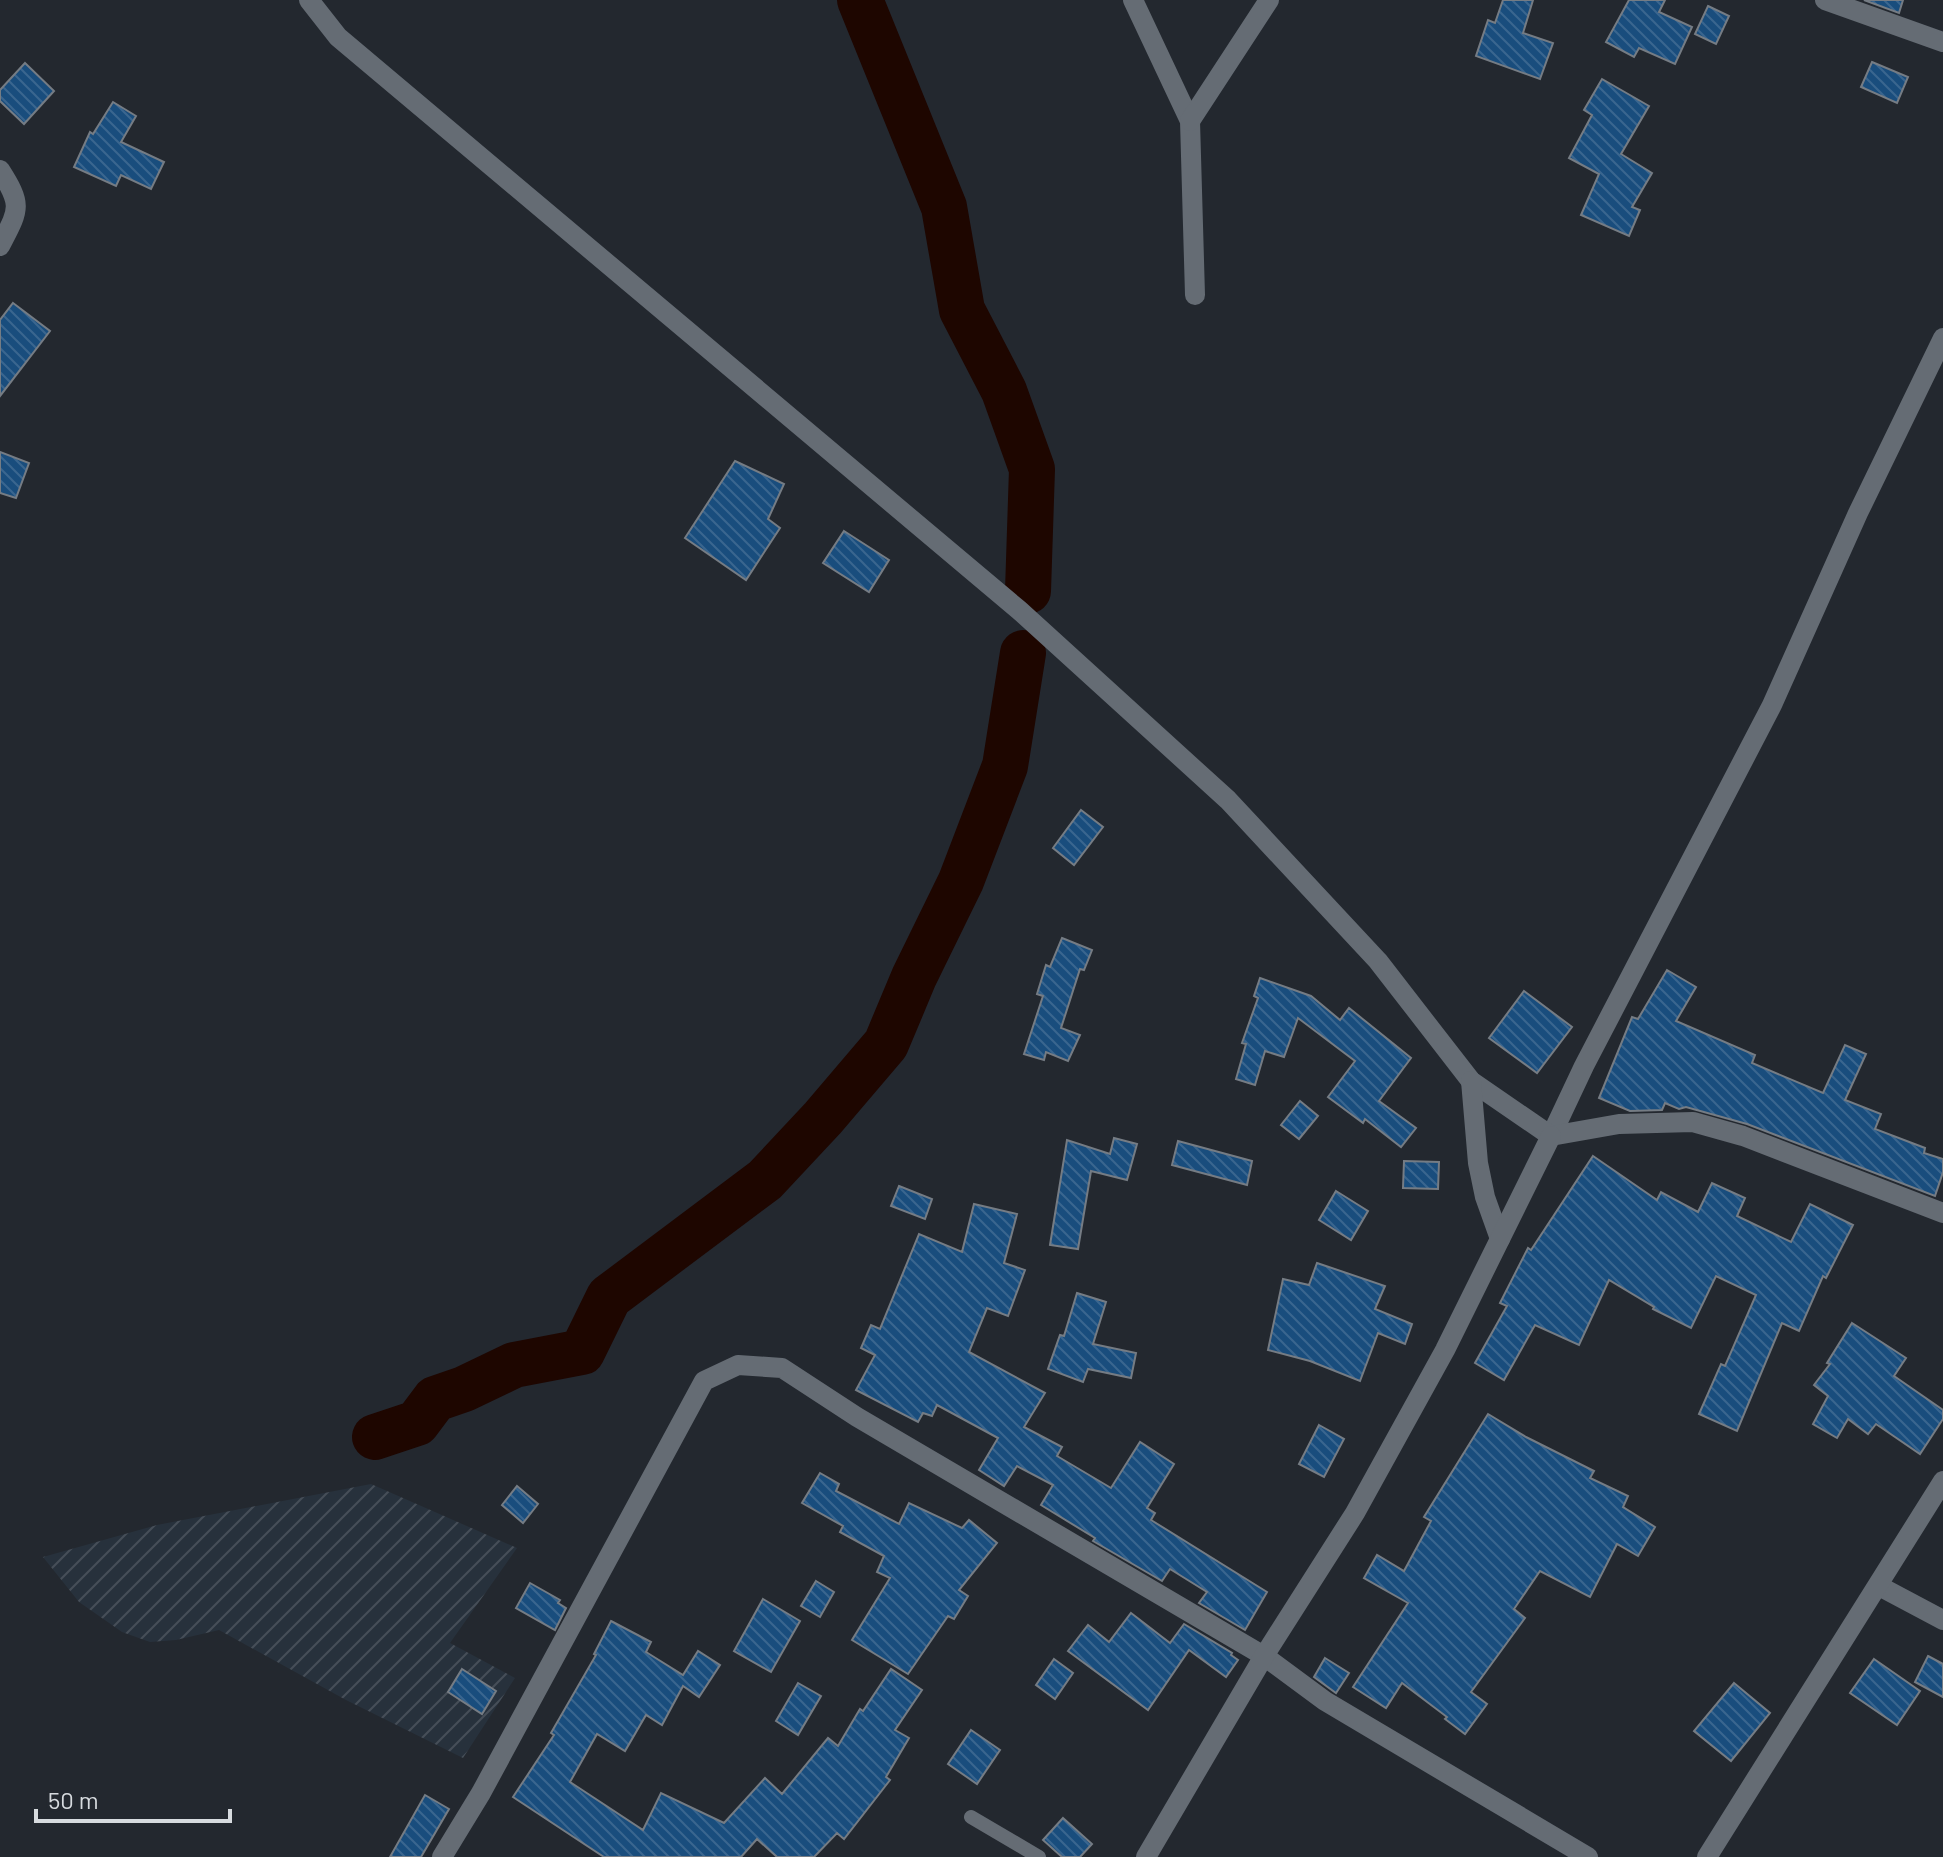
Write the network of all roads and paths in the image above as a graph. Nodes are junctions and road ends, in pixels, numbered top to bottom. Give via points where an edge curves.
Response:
1 (309, 0) edge
2 (1133, 0) edge
3 (1269, 0) edge
4 (1825, 0) edge
5 (1943, 42) edge
6 (1190, 121) junction
7 (0, 170) edge
8 (0, 246) edge
9 (1195, 295) dead end
10 (1943, 338) edge
11 (1471, 1081) junction
12 (1551, 1136) junction
13 (1943, 1213) edge
14 (1500, 1239) junction
15 (1943, 1481) edge
16 (1879, 1586) junction
17 (1943, 1620) edge
18 (1264, 1656) junction
19 (971, 1817) dead end
20 (442, 1857) edge
21 (1039, 1857) edge
22 (1146, 1857) edge
23 (1588, 1857) edge
24 (1707, 1857) edge

1 - 11 street via 338,37 1019,610 1228,800 1378,961
2 - 6 street
3 - 6 street
4 - 5 street
6 - 9 street
7 - 8 street via 16,195 16,216
10 - 12 street via 1772,705
11 - 12 street
11 - 14 street via 1478,1163
12 - 13 street via 1619,1124 1693,1122
12 - 14 street
14 - 18 street via 1355,1513
15 - 16 street
16 - 17 street
16 - 24 street
18 - 20 street via 782,1368 738,1365 704,1381
18 - 22 street
18 - 23 street via 1325,1701
19 - 21 lane

